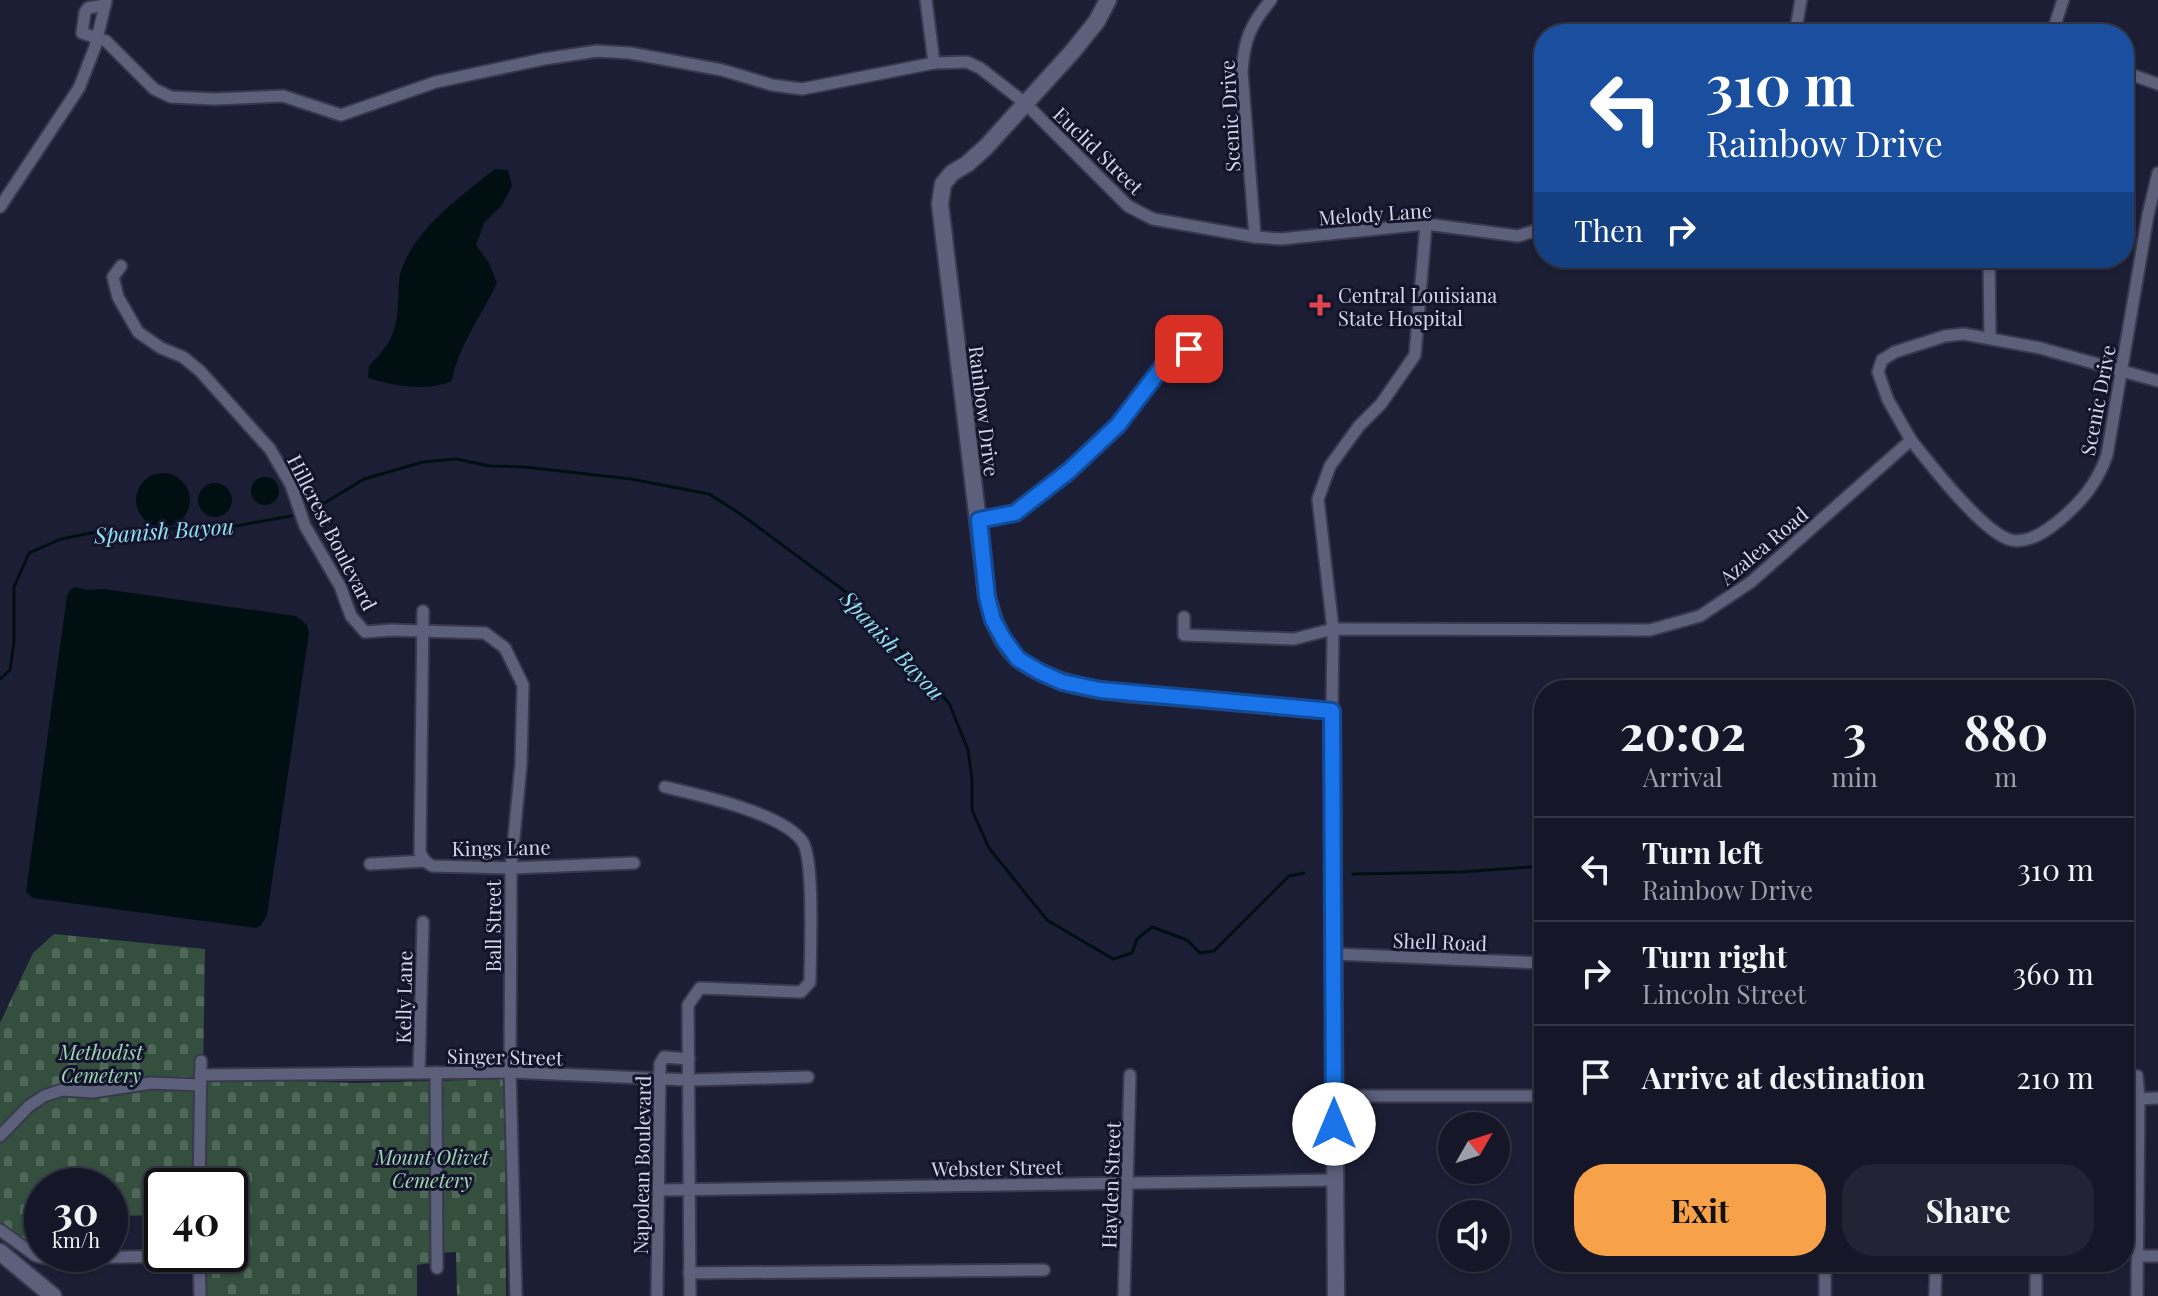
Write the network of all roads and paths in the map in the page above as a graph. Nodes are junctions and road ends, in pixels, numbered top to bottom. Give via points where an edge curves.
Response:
1 (926, 0) edge
2 (1108, 0) edge
3 (1271, 0) edge
4 (1801, 0) edge
5 (2063, 0) edge
6 (105, 3) edge
7 (1797, 24) edge
8 (2055, 24) edge
9 (97, 37) junction
10 (934, 63) junction
11 (2134, 76) edge
12 (2158, 84) edge
13 (1025, 103) junction
14 (2158, 173) edge
15 (0, 207) edge
16 (1426, 224) junction
17 (1534, 231) edge
18 (1255, 237) junction
19 (121, 266) dead end
20 (1989, 268) edge
21 (1990, 338) junction
22 (1172, 354) dead end
23 (2122, 370) junction
24 (2158, 381) edge
25 (1911, 440) junction
26 (979, 520) junction
27 (423, 611) dead end
28 (1184, 617) dead end
29 (1333, 629) junction
30 (424, 631) junction
31 (1332, 711) junction
32 (665, 787) dead end
33 (425, 861) junction
34 (634, 863) dead end
35 (370, 864) dead end
36 (511, 868) junction
37 (423, 922) dead end
38 (1335, 954) junction
39 (1534, 963) edge
40 (689, 1059) junction
41 (201, 1061) dead end
42 (510, 1072) junction
43 (419, 1073) junction
44 (436, 1073) junction
45 (1130, 1075) dead end
46 (808, 1077) dead end
47 (660, 1079) junction
48 (200, 1080) junction
49 (689, 1080) junction
50 (2134, 1086) edge
51 (1334, 1096) junction
52 (1534, 1096) edge
53 (2158, 1098) edge
54 (2139, 1099) junction
55 (0, 1136) edge
56 (199, 1168) edge
57 (1334, 1180) junction
58 (1129, 1183) junction
59 (660, 1190) junction
60 (690, 1190) junction
61 (0, 1230) edge
62 (0, 1252) edge
63 (144, 1256) edge
64 (2137, 1256) junction
65 (2158, 1256) edge
66 (437, 1268) dead end
67 (1044, 1270) dead end
68 (199, 1272) edge
69 (1825, 1272) edge
70 (1936, 1272) edge
71 (2036, 1272) edge
72 (689, 1273) junction
73 (53, 1296) edge
74 (200, 1296) edge
75 (516, 1296) edge
76 (657, 1296) edge
77 (690, 1296) edge
78 (1124, 1296) edge
79 (1336, 1296) edge
80 (1825, 1296) edge
81 (1935, 1296) edge
82 (2036, 1296) edge
83 (2137, 1296) edge

1 - 10 street
2 - 13 street, Rainbow Drive via 1073,51
3 - 18 street, Scenic Drive via 1253,21 1242,72
4 - 7 street
5 - 8 street
6 - 9 street
6 - 9 street via 88,8 81,29
9 - 10 street, Euclid Street via 123,55 154,89 171,97 283,96 341,115 436,82 597,51 722,70 802,89
9 - 15 street via 79,88
10 - 13 street, Euclid Street via 967,62
11 - 12 street
13 - 18 street, Euclid Street via 1128,206 1153,219
13 - 26 street, Rainbow Drive via 986,147 952,173 943,184 940,204
14 - 23 street, Scenic Drive
16 - 17 street, Melody Lane via 1518,236
16 - 18 street, Melody Lane
16 - 29 street via 1415,355 1330,466 1318,499
19 - 30 street, Hillcrest Boulevard via 113,277 118,297 138,332 200,371 270,449 351,616 365,632
20 - 21 street
21 - 23 street
21 - 25 street via 1945,336 1882,360 1878,372 1888,400
22 - 26 street via 1118,425 1069,471 1015,513
23 - 24 street
23 - 25 street, Scenic Drive via 2098,478 2047,531 2022,540 1992,530
25 - 29 street, Azalea Road via 1751,582 1700,616 1673,625 1650,630
26 - 31 street, Rainbow Drive via 993,620 1018,659 1040,672 1100,690
27 - 30 street
28 - 29 street, Azalea Road via 1184,635 1294,639
29 - 31 street
30 - 33 street via 420,853
30 - 36 street, Ball Street via 485,633 505,648 523,685
31 - 38 street
32 - 40 street via 739,806 786,827 803,841 809,862 810,982 801,992 700,988 688,1005
33 - 35 street, Kings Lane
33 - 36 street, Kings Lane via 432,866
34 - 36 street, Kings Lane
36 - 42 street, Ball Street
37 - 43 street, Kelly Lane
38 - 39 street, Shell Road
38 - 51 street
40 - 47 street, Napolean Boulevard via 664,1057
40 - 49 street
41 - 48 street
42 - 44 street, Singer Street
42 - 47 street, Singer Street
42 - 75 street, Ball Street
43 - 44 street, Singer Street
43 - 48 street, Singer Street
44 - 66 street
45 - 58 street, Hayden Street
46 - 49 street, Singer Street
47 - 49 street, Singer Street
47 - 59 street, Napolean Boulevard
48 - 55 street, Singer Street via 93,1092 62,1090 29,1106
48 - 56 street
49 - 60 street
50 - 54 street
51 - 52 street
51 - 57 street
53 - 54 street
54 - 64 street
57 - 58 street, Webster Street
57 - 79 street
58 - 60 street, Webster Street
58 - 78 street, Hayden Street
59 - 60 street, Webster Street
59 - 76 street, Napolean Boulevard
60 - 72 street
61 - 63 street via 45,1258
62 - 73 street
64 - 65 street
64 - 83 street
67 - 72 street
68 - 74 street
69 - 80 street
70 - 81 street
71 - 82 street
72 - 77 street

